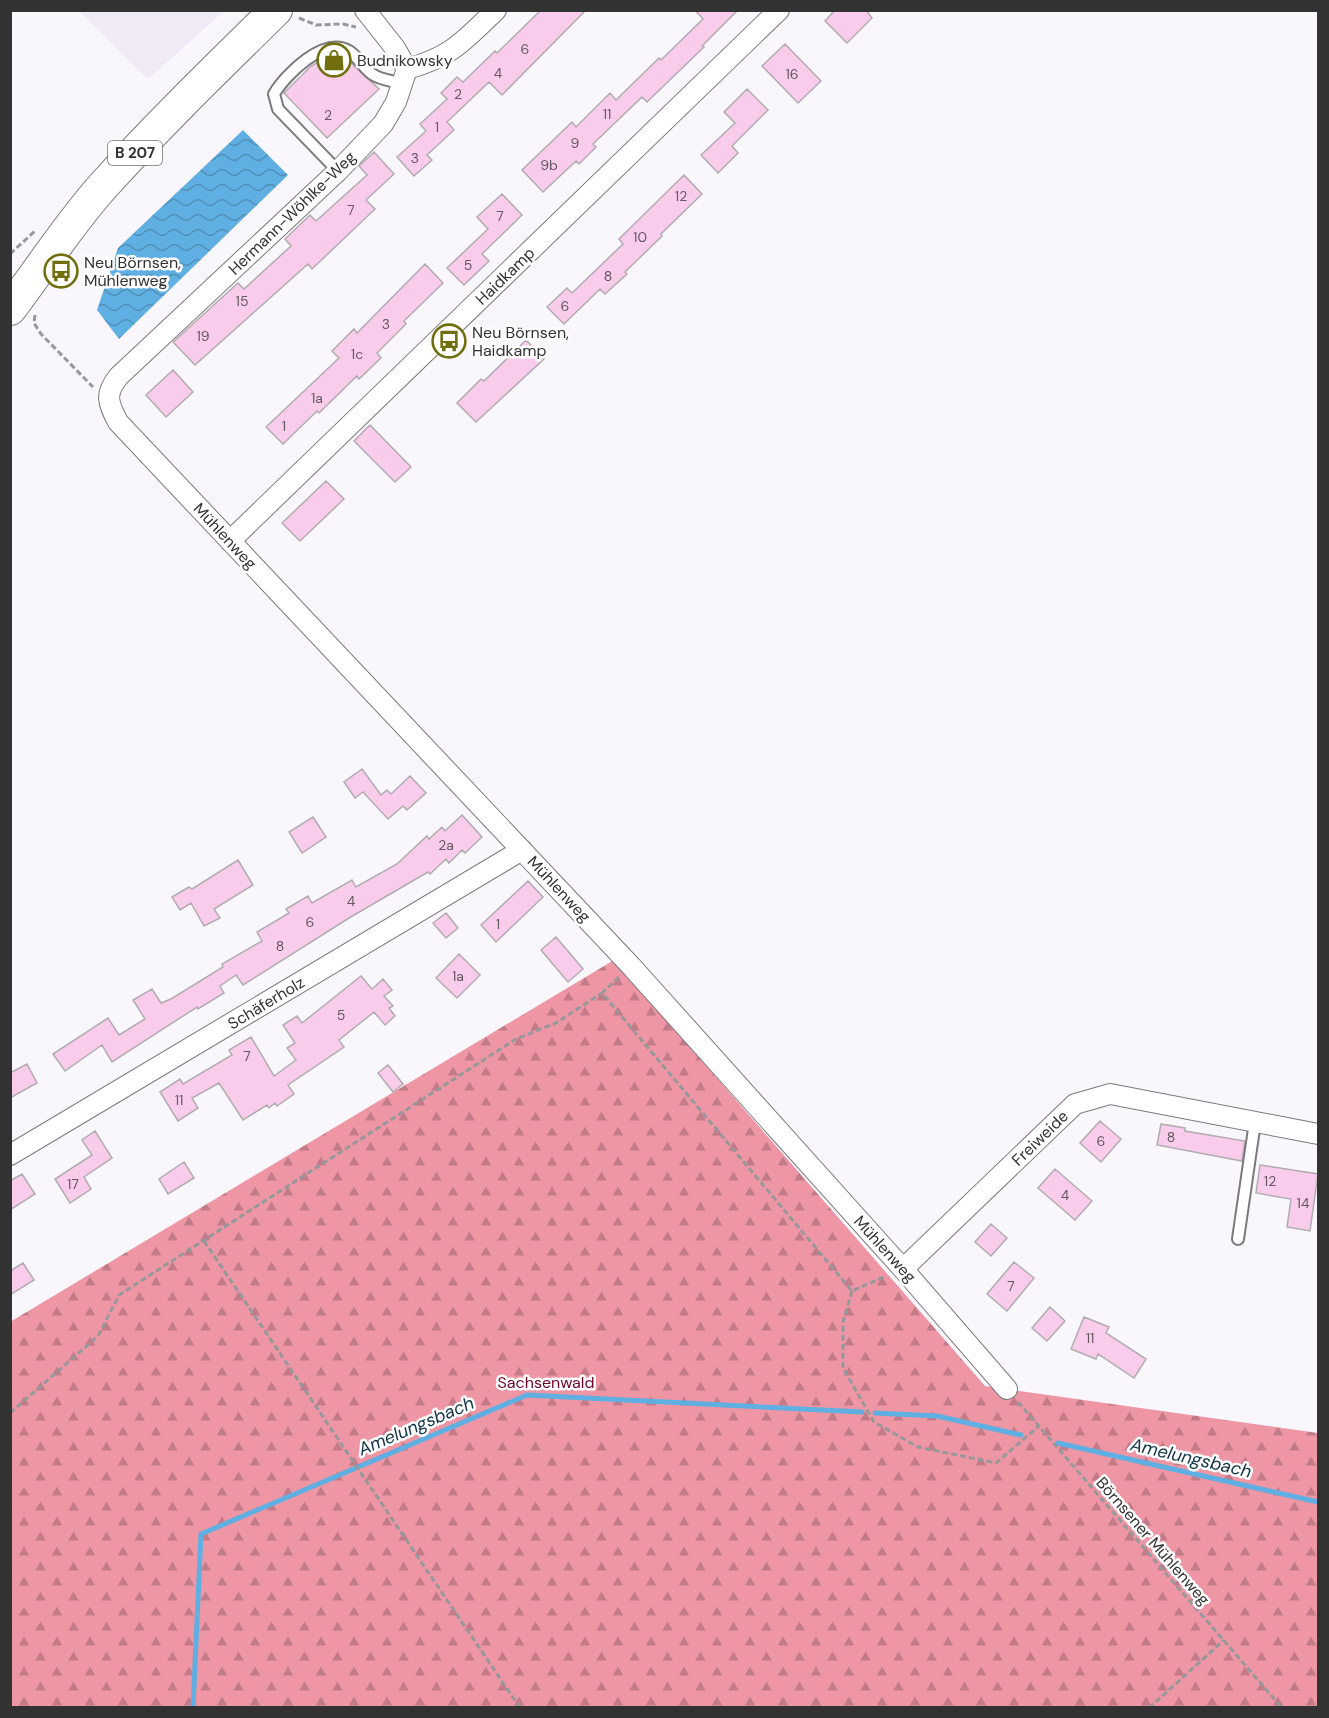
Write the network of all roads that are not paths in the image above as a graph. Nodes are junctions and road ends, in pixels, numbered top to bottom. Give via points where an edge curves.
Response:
1 (496, 10) edge
2 (779, 10) edge
3 (285, 13) edge
4 (362, 19) edge
5 (405, 76) junction
6 (339, 171) junction
7 (25, 308) edge
8 (109, 394) joint
9 (230, 541) junction
10 (522, 850) junction
11 (1255, 1122) junction
12 (1318, 1134) edge
13 (10, 1155) edge
14 (1238, 1239) dead end
15 (903, 1269) junction
16 (1007, 1389) road end

1 - 5 street via 459,46
2 - 9 street, Haidkamp
3 - 7 main road, B 207 via 214,71 102,187 58,244
4 - 5 street via 395,48
5 - 6 street, Hermann-Wöhlke-Weg via 383,124
5 - 6 lane via 374,76 350,52 328,48 314,53 280,85 274,94 278,109
6 - 8 street, Hermann-Wöhlke-Weg via 119,375
8 - 9 street, Mühlenweg via 118,422
9 - 10 street, Mühlenweg
10 - 13 street, Schäferholz
10 - 15 street, Mühlenweg
11 - 12 street, Freiweide
11 - 14 lane
11 - 15 street, Freiweide via 1110,1094 1075,1104
15 - 16 street, Mühlenweg

